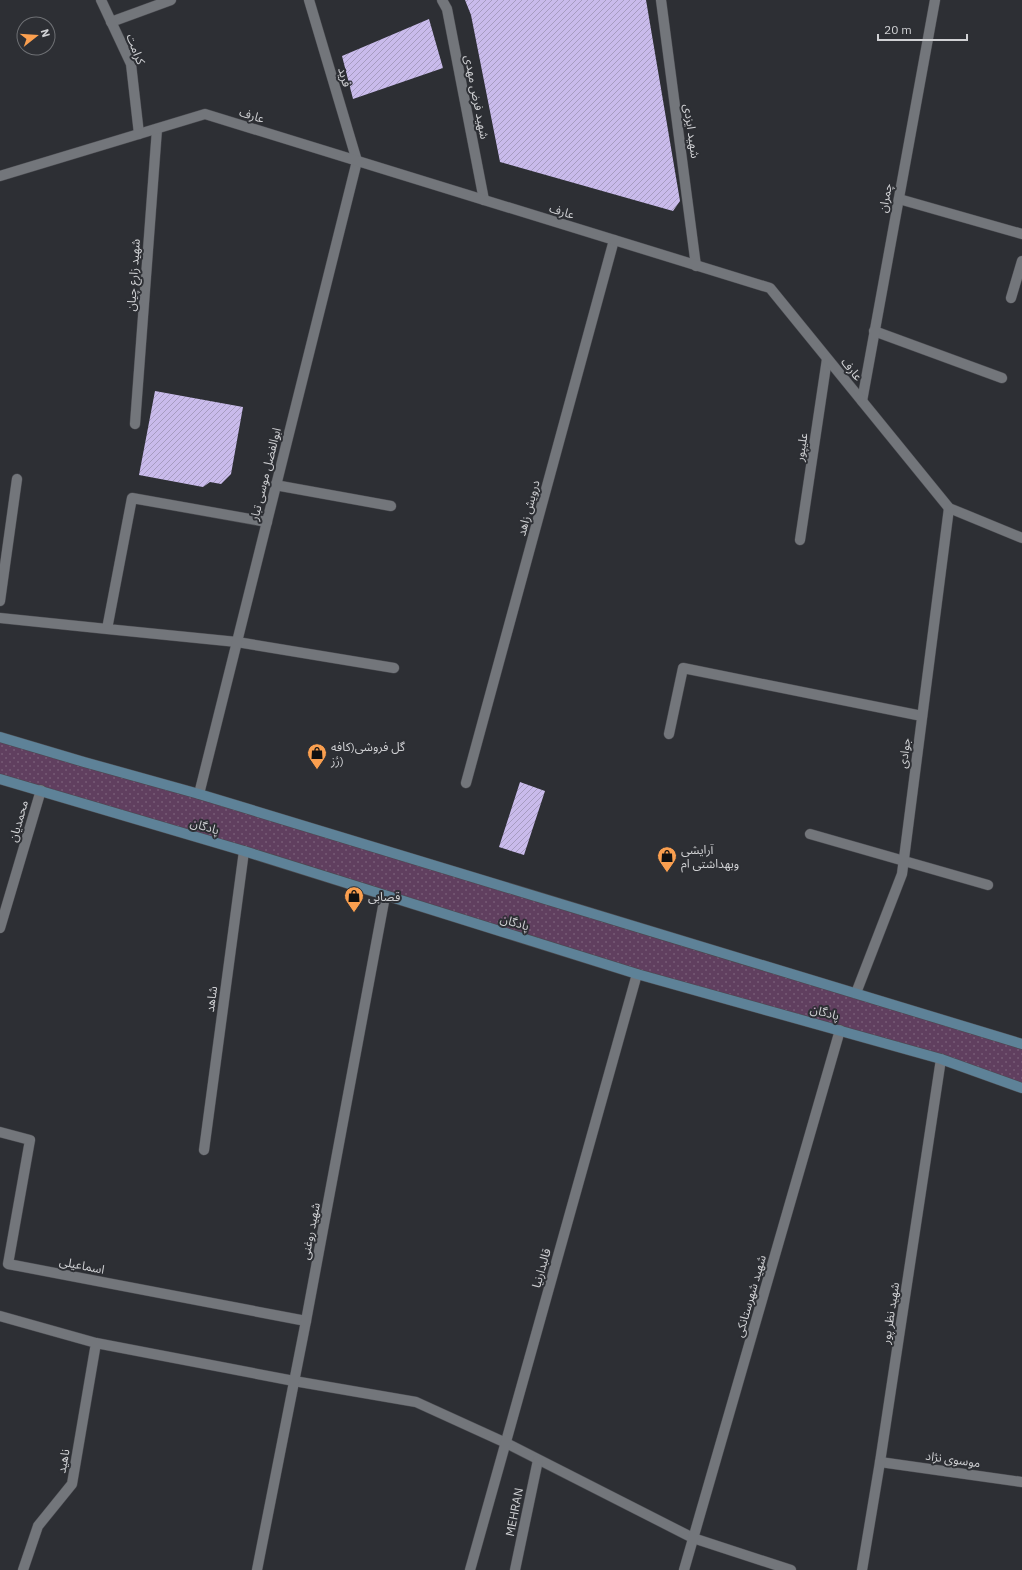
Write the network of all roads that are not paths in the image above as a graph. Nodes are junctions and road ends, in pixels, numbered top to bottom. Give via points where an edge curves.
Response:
1 (101, 0) edge
2 (172, 0) edge
3 (309, 0) edge
4 (442, 0) edge
5 (661, 0) edge
6 (935, 0) edge
7 (111, 22) junction
8 (157, 129) junction
9 (138, 134) junction
10 (357, 161) junction
11 (0, 176) edge
12 (899, 199) junction
13 (484, 200) junction
14 (1022, 234) edge
15 (614, 240) junction
16 (1022, 261) edge
17 (696, 266) junction
18 (1011, 298) dead end
19 (874, 332) junction
20 (828, 359) junction
21 (1002, 378) dead end
22 (862, 401) junction
23 (135, 424) dead end
24 (17, 479) dead end
25 (275, 485) junction
26 (391, 506) dead end
27 (949, 508) junction
28 (266, 522) junction
29 (1022, 538) edge
30 (800, 540) dead end
31 (0, 601) edge
32 (0, 618) edge
33 (107, 629) junction
34 (237, 642) junction
35 (394, 668) dead end
36 (922, 716) junction
37 (669, 734) dead end
38 (0, 737) edge
39 (0, 779) edge
40 (466, 783) dead end
41 (40, 790) junction
42 (199, 794) junction
43 (810, 834) dead end
44 (244, 851) junction
45 (904, 861) junction
46 (988, 885) dead end
47 (385, 896) junction
48 (0, 928) edge
49 (637, 974) junction
50 (856, 993) junction
51 (840, 1030) junction
52 (1022, 1044) edge
53 (941, 1059) junction
54 (1022, 1088) edge
55 (0, 1132) edge
56 (204, 1150) dead end
57 (0, 1316) edge
58 (306, 1320) junction
59 (96, 1343) junction
60 (294, 1381) junction
61 (506, 1444) junction
62 (538, 1460) junction
63 (880, 1462) junction
64 (1022, 1482) edge
65 (693, 1538) junction
66 (23, 1570) edge
67 (257, 1570) edge
68 (470, 1570) edge
69 (515, 1570) edge
70 (684, 1570) edge
71 (791, 1570) edge
72 (862, 1570) edge

1 - 7 street, کرامت
2 - 7 street
3 - 10 street, فرید
4 - 13 street, شهید فرض مهدی via 447,9
5 - 17 street, شهید ایزدی
6 - 12 street, چمران
7 - 9 street, کرامت via 130,64
8 - 9 street, عارف
8 - 10 street, عارف via 205,114
8 - 23 street, شهید زارع چیان
9 - 11 street, عارف
10 - 13 street, عارف
10 - 25 street, ابوالفضل موسی تبار
12 - 14 street
12 - 19 street, چمران
13 - 15 street, عارف
15 - 17 street, عارف
15 - 40 street, درویش زاهد
16 - 18 street
17 - 20 street, عارف via 770,288
19 - 21 street
19 - 22 street, چمران
20 - 22 street, عارف
20 - 30 street, علیپور
22 - 27 street, عارف
24 - 31 street
25 - 26 street
25 - 28 street, ابوالفضل موسی تبار
27 - 29 street, عارف
27 - 36 street, جوادی
28 - 33 street via 132,498
28 - 34 street, ابوالفضل موسی تبار
32 - 33 street
33 - 34 street
34 - 35 street
34 - 42 street, ابوالفضل موسی تبار
36 - 37 street via 683,668
36 - 45 street, جوادی
38 - 42 main road
39 - 41 main road, پادگان
41 - 44 main road, پادگان
41 - 48 street, محمدیان
42 - 50 main road
43 - 45 street
44 - 47 main road, پادگان
44 - 56 street, شاهد
45 - 46 street
45 - 50 street, جوادی via 902,874
47 - 49 main road, پادگان
47 - 58 street, شهید روغنی
49 - 51 main road, پادگان
49 - 61 street, قالبدارنیا
50 - 52 main road
51 - 53 main road, پادگان
51 - 65 street, شهید شهرستانکی
53 - 54 main road, پادگان
53 - 63 street, شهید نظر پور
55 - 58 street, اسماعيلی via 30,1140 8,1264
57 - 59 street
58 - 60 street, شهید روغنی
59 - 60 street
59 - 66 street, ناهید via 72,1484 38,1526
60 - 61 street via 416,1402
60 - 67 street, شهید روغنی
61 - 62 street
61 - 68 street, قالبدارنیا
62 - 65 street
62 - 69 street, MEHRAN
63 - 64 street, موسوی نژاد
63 - 72 street, شهید نظر پور
65 - 70 street, شهید شهرستانکی
65 - 71 street

